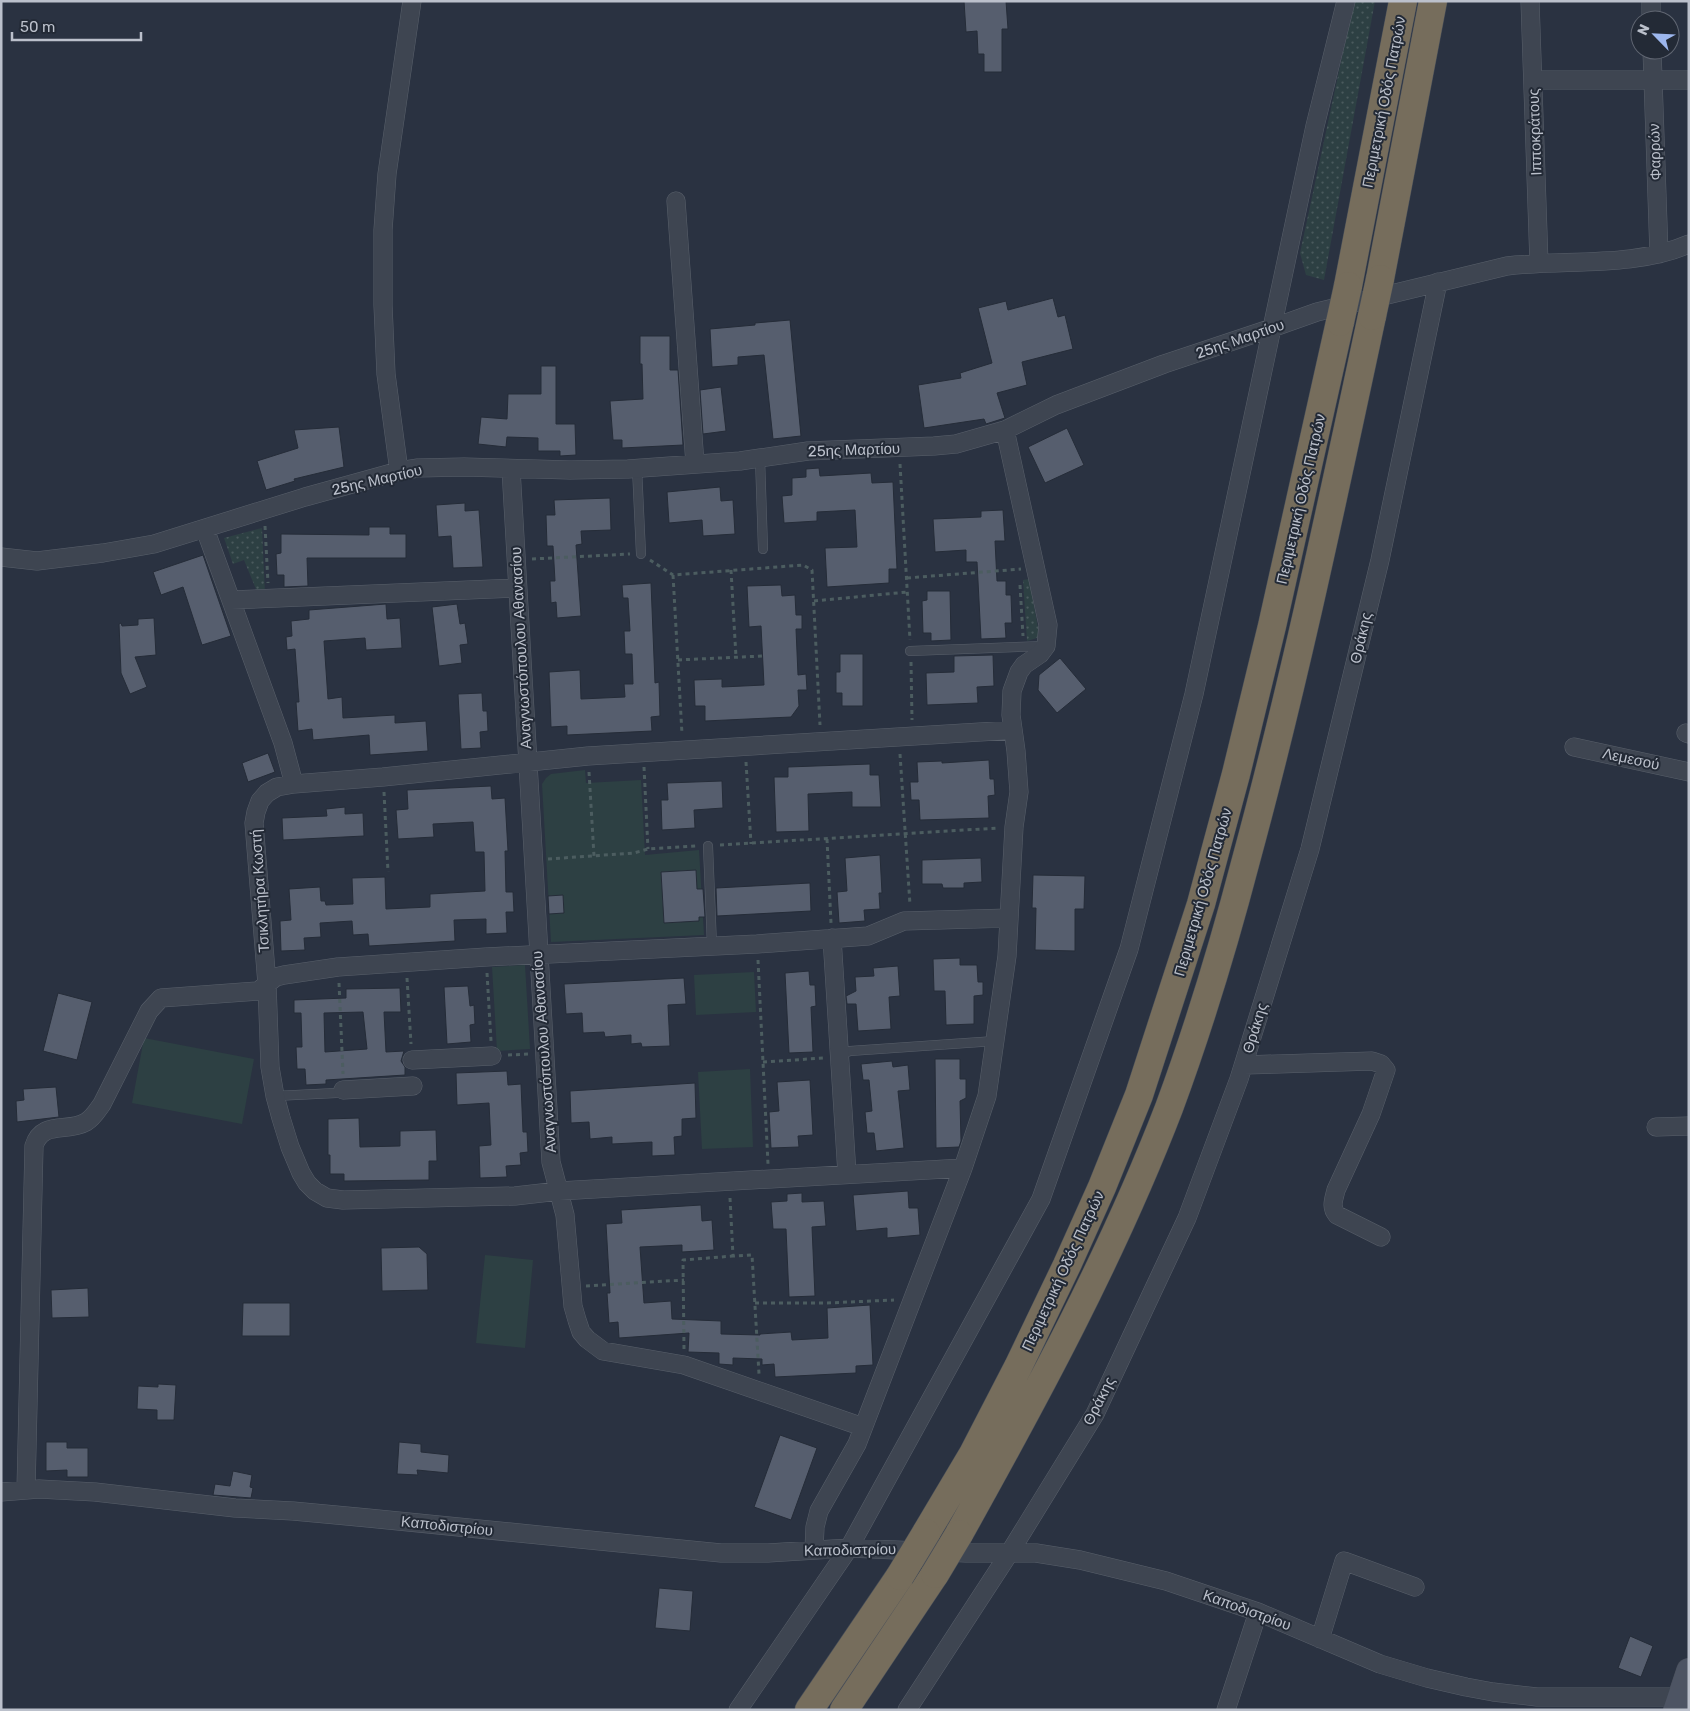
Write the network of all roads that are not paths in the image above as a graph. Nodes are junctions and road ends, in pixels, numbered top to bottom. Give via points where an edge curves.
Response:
1 (412, 1) edge
2 (1346, 1) edge
3 (1403, 1) edge
4 (1433, 1) edge
5 (1530, 1) edge
6 (1652, 60) edge
7 (1533, 80) junction
8 (1689, 80) edge
9 (1652, 81) junction
10 (676, 201) dead end
11 (1689, 244) edge
12 (1659, 254) junction
13 (1539, 263) junction
14 (1438, 282) junction
15 (1272, 328) junction
16 (1005, 430) junction
17 (760, 458) junction
18 (695, 464) junction
19 (637, 468) junction
20 (511, 469) junction
21 (399, 471) junction
22 (206, 529) junction
23 (763, 549) dead end
24 (641, 554) road end
25 (1, 557) edge
26 (517, 588) junction
27 (231, 600) junction
28 (1046, 646) junction
29 (910, 651) road end
30 (1013, 730) junction
31 (1574, 747) dead end
32 (527, 761) junction
33 (1689, 772) edge
34 (294, 784) junction
35 (708, 846) road end
36 (1009, 918) junction
37 (832, 938) junction
38 (712, 946) junction
39 (538, 954) junction
40 (267, 984) junction
41 (994, 1042) junction
42 (839, 1055) junction
43 (492, 1056) road end
44 (412, 1060) road end
45 (1244, 1065) junction
46 (413, 1086) dead end
47 (343, 1090) joint
48 (275, 1096) junction
49 (1689, 1126) edge
50 (1656, 1127) dead end
51 (963, 1168) junction
52 (846, 1174) junction
53 (559, 1191) junction
54 (1381, 1237) dead end
55 (863, 1427) junction
56 (26, 1490) junction
57 (1, 1492) edge
58 (849, 1548) junction
59 (814, 1549) junction
60 (1010, 1552) junction
61 (1415, 1587) dead end
62 (1258, 1612) junction
63 (1320, 1639) junction
64 (1689, 1671) edge
65 (1678, 1703) edge
66 (738, 1710) edge
67 (809, 1710) edge
68 (844, 1710) edge
69 (907, 1710) edge
70 (1226, 1710) edge

1 - 21 street via 387,174 383,230 386,374
2 - 15 street via 1313,134
3 - 67 highway, Περιμετρική Οδός Πατρών, bridge via 1348,286 1272,626 1201,904 1139,1095 1067,1265 973,1454 900,1576
4 - 68 highway, Περιμετρική Οδός Πατρών, bridge via 1380,279 1268,781 1232,913 1169,1108 1093,1282 1020,1424 936,1574
5 - 7 street, Ιπποκράτους
6 - 9 street, Φαρρών
7 - 9 street
7 - 13 street, Ιπποκράτους
8 - 9 street
9 - 12 street, Φαρρών
10 - 18 street
11 - 12 street, 25ης Μαρτίου
12 - 13 street, 25ης Μαρτίου via 1612,261
13 - 14 street, 25ης Μαρτίου via 1507,266
14 - 15 street, 25ης Μαρτίου via 1317,312
14 - 45 street, Θράκης via 1380,560 1310,850
15 - 16 street, 25ης Μαρτίου via 1056,405
15 - 58 street via 1194,694 1129,949 1040,1199
16 - 17 street, 25ης Μαρτίου via 956,444 808,451
16 - 28 street via 1048,619
17 - 18 street, 25ης Μαρτίου
17 - 23 lane
18 - 19 street, 25ης Μαρτίου
19 - 20 street, 25ης Μαρτίου
19 - 24 lane
20 - 21 street, 25ης Μαρτίου via 440,467
20 - 26 street, Αναγνωστόπουλου Αθανασίου
21 - 22 street, 25ης Μαρτίου
22 - 25 street, 25ης Μαρτίου via 154,544 103,553 37,561
22 - 27 street
26 - 27 street
26 - 32 street, Αναγνωστόπουλου Αθανασίου
27 - 34 street
28 - 29 lane
28 - 30 street via 1024,665 1015,680 1011,703
30 - 32 street, Τσικλητήρα Κωστή
30 - 36 street via 1018,792
31 - 33 street, Λεμεσού
32 - 34 street, Τσικλητήρα Κωστή
32 - 39 street, Αναγνωστόπουλου Αθανασίου
34 - 40 street, Τσικλητήρα Κωστή via 277,787 267,793 260,801 254,823
35 - 38 lane
36 - 37 street via 911,920 868,936
36 - 41 street via 1006,965
37 - 38 street
37 - 42 street
38 - 39 street
39 - 40 street via 338,966 284,974
39 - 53 street, Αναγνωστόπουλου Αθανασίου via 550,1162
40 - 48 street, Τσικλητήρα Κωστή via 268,1048
40 - 56 street via 258,991 161,998 149,1011 92,1118 80,1125 46,1131 36,1141
41 - 42 lane
41 - 51 street via 987,1096
42 - 52 street
43 - 44 street
45 - 54 street via 1372,1061 1382,1064 1386,1070 1379,1095 1332,1205 1337,1215
45 - 60 street, Θράκης via 1187,1218 1095,1414
46 - 47 street
47 - 48 lane
48 - 53 street, Τσικλητήρα Κωστή via 296,1162 307,1183 327,1198 515,1196
49 - 50 street
51 - 52 street
51 - 55 street
52 - 53 street
53 - 55 street, Αναγνωστόπουλου Αθανασίου via 565,1215 577,1320 582,1332 594,1345 613,1353 684,1366
55 - 59 street via 851,1456 819,1511
56 - 57 street, Καποδιστρίου
56 - 59 street, Καποδιστρίου via 95,1492 721,1554
58 - 59 street, Καποδιστρίου
58 - 60 street, Καποδιστρίου
58 - 66 street
60 - 62 street, Καποδιστρίου via 1080,1560 1166,1581
60 - 69 street, Θράκης
61 - 63 street via 1344,1560
62 - 63 street, Καποδιστρίου
62 - 70 street
63 - 65 street, Καποδιστρίου via 1399,1670 1493,1692
64 - 65 main road

